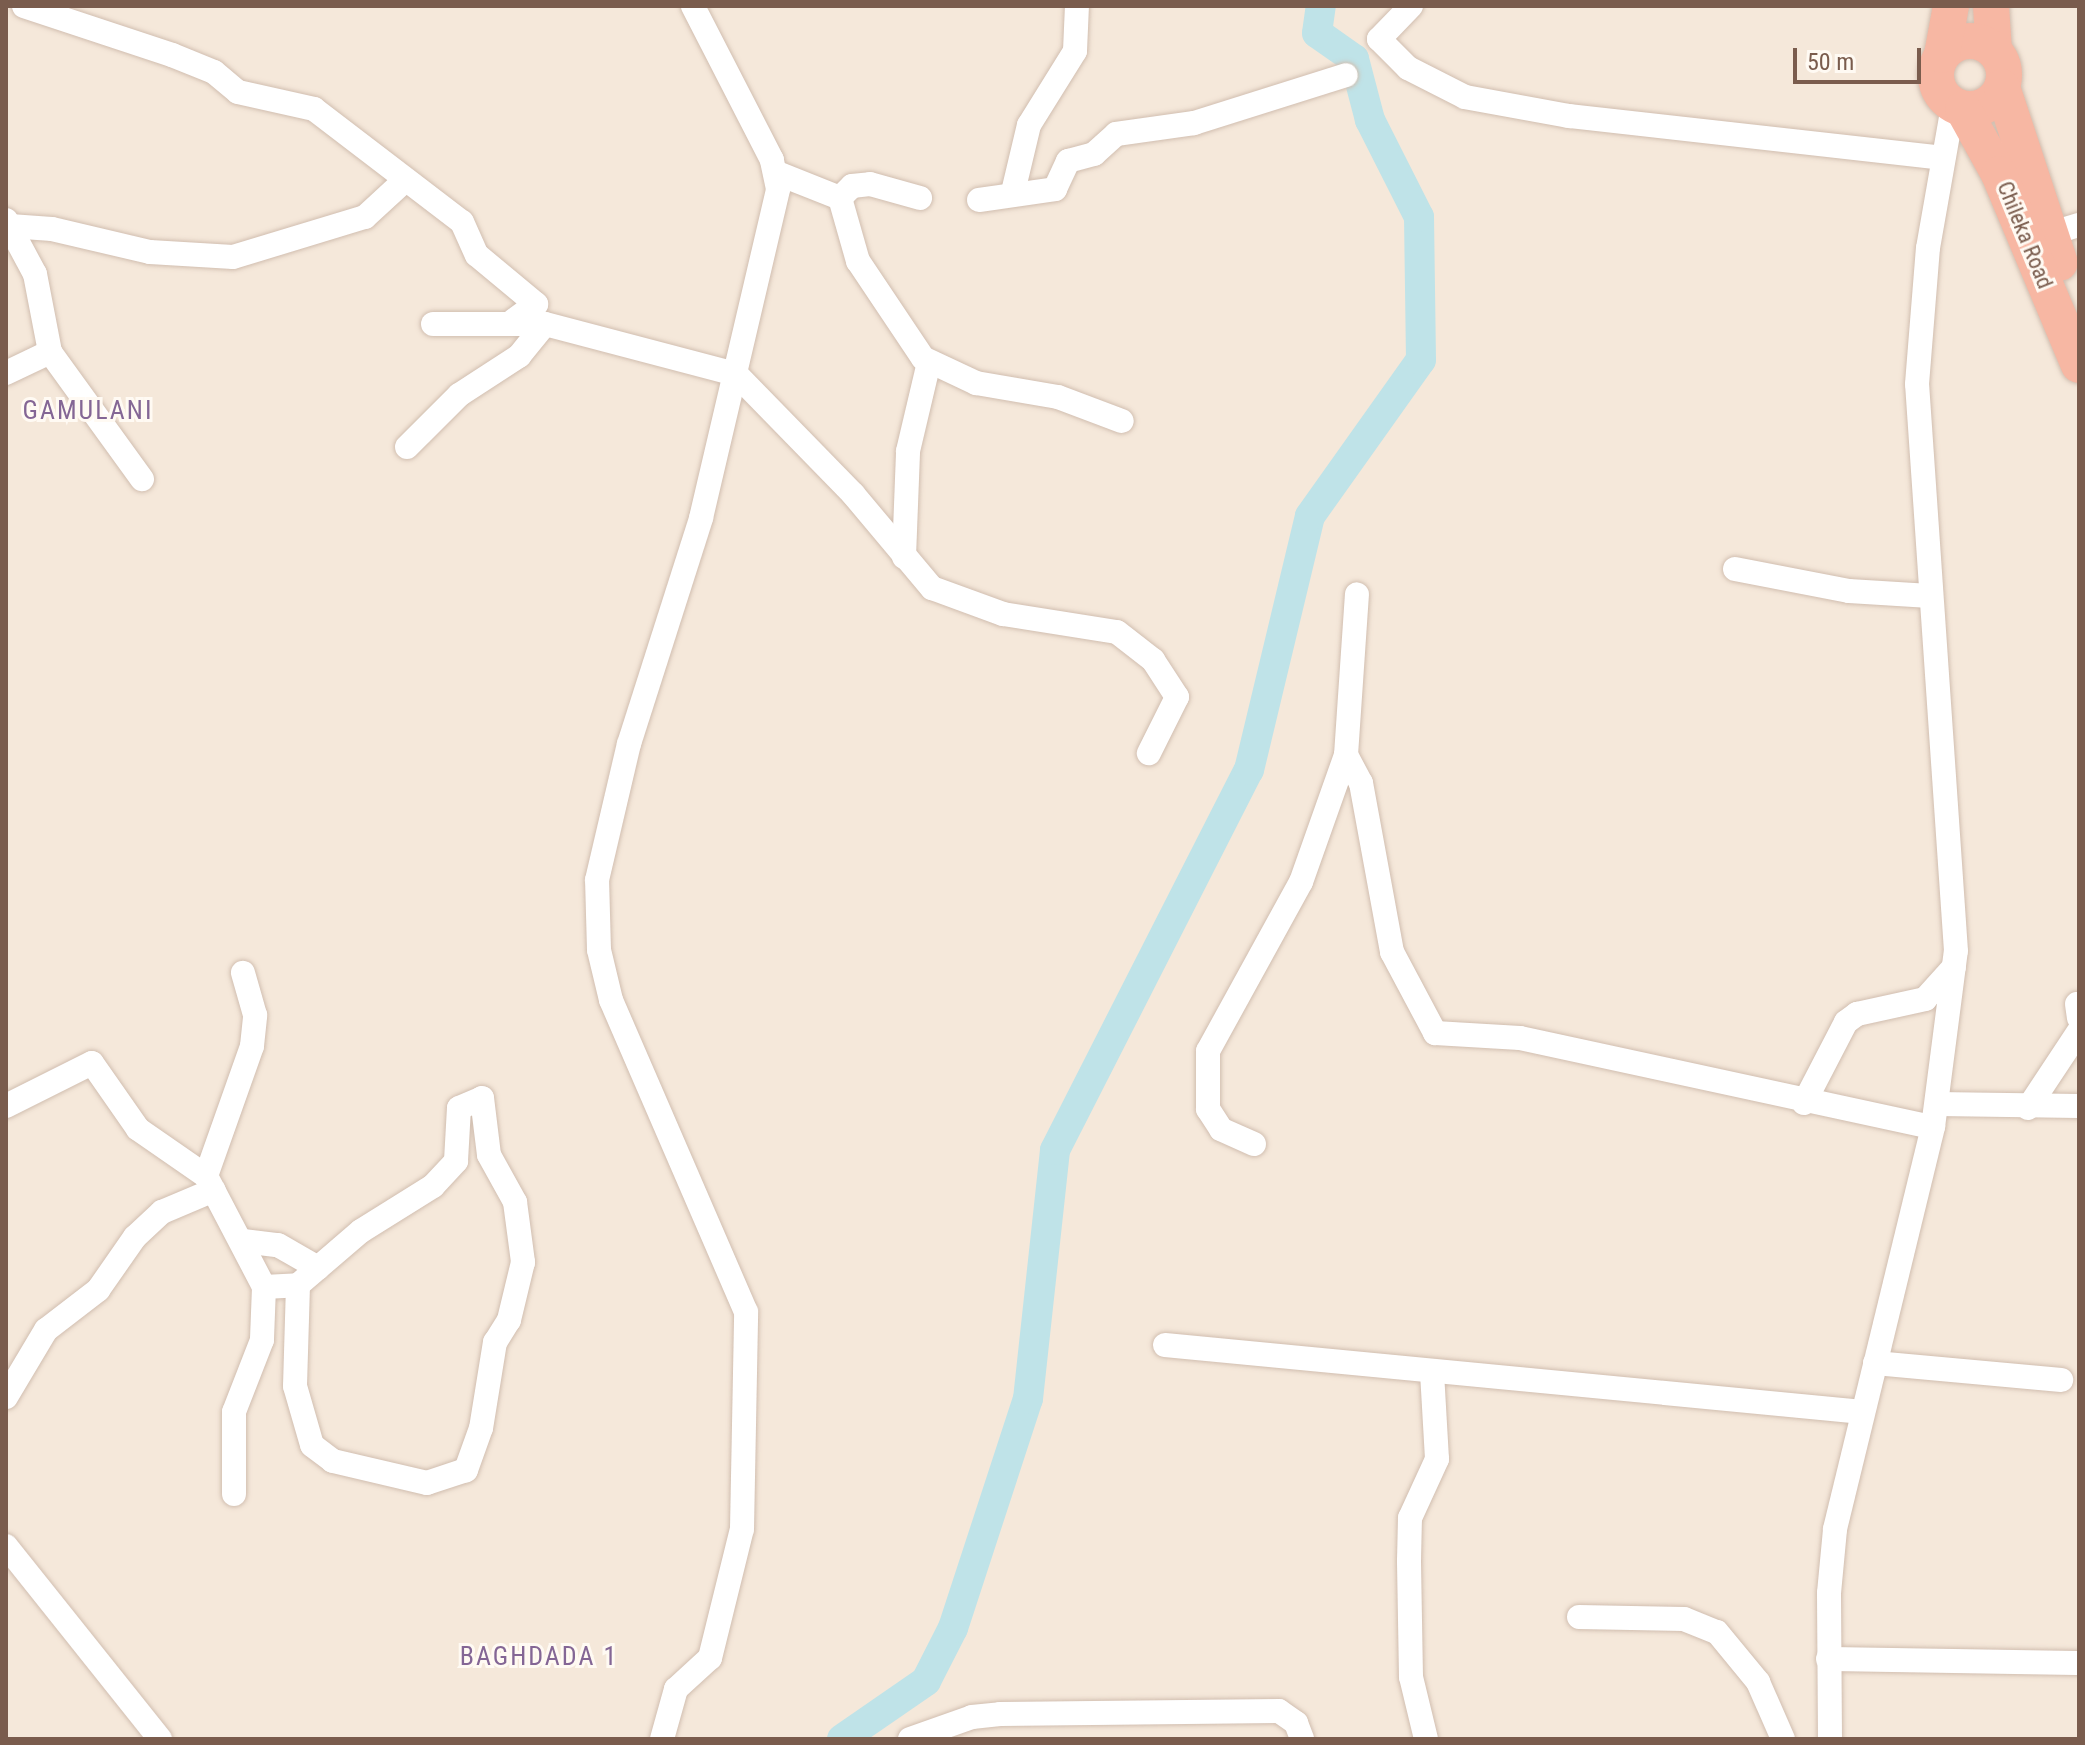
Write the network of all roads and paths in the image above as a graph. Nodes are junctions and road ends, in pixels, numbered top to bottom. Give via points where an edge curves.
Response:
1 (693, 6) edge
2 (1077, 6) edge
3 (1411, 6) edge
4 (1951, 6) edge
5 (1991, 6) edge
6 (31, 7) edge
7 (1994, 51) junction
8 (1942, 55) junction
9 (1346, 75) dead end
10 (2002, 87) junction
11 (1958, 107) junction
12 (1941, 158) junction
13 (777, 173) junction
14 (404, 181) junction
15 (1013, 192) junction
16 (840, 198) junction
17 (920, 198) dead end
18 (979, 200) dead end
19 (2064, 229) edge
20 (11, 235) edge
21 (2079, 313) edge
22 (514, 320) junction
23 (433, 324) dead end
24 (545, 324) junction
25 (50, 352) junction
26 (929, 362) junction
27 (2079, 365) edge
28 (6, 373) edge
29 (736, 374) junction
30 (1122, 421) dead end
31 (407, 447) dead end
32 (142, 479) dead end
33 (904, 557) junction
34 (1735, 569) dead end
35 (1357, 594) dead end
36 (1930, 596) junction
37 (1149, 753) dead end
38 (1346, 755) junction
39 (1954, 967) junction
40 (243, 973) dead end
41 (2079, 1031) edge
42 (1804, 1103) junction
43 (6, 1106) edge
44 (2079, 1106) edge
45 (2028, 1108) junction
46 (1935, 1115) junction
47 (1254, 1144) dead end
48 (210, 1183) junction
49 (243, 1241) junction
50 (318, 1268) junction
51 (298, 1285) junction
52 (264, 1287) junction
53 (1165, 1345) dead end
54 (1875, 1363) junction
55 (1432, 1373) junction
56 (2061, 1380) dead end
57 (6, 1397) edge
58 (1863, 1412) junction
59 (234, 1494) dead end
60 (6, 1546) edge
61 (1579, 1617) dead end
62 (1828, 1659) junction
63 (2079, 1663) edge
64 (160, 1739) edge
65 (662, 1739) edge
66 (910, 1739) edge
67 (1302, 1739) edge
68 (1426, 1739) edge
69 (1783, 1739) edge
70 (1830, 1739) edge

1 - 13 street
2 - 15 street via 1075,51 1029,125
3 - 12 street via 1379,39 1408,68 1465,97 1563,115
4 - 8 highway, Chileka Road
5 - 7 highway, Chileka Road
6 - 14 street via 214,72 238,92 314,109 397,169
7 - 8 highway via 1967,41
7 - 10 highway, Chileka Road via 2004,68
8 - 11 highway, Chileka Road via 1936,83
9 - 15 street via 1194,123 1116,134 1094,154 1068,161 1055,189
10 - 11 highway via 1991,103
10 - 19 highway, Chileka Road
11 - 12 street
11 - 27 highway, Chileka Road via 1999,174
12 - 36 street via 1918,356
13 - 16 street
13 - 29 street via 777,207
14 - 20 street via 365,217 233,257 150,252 52,229
14 - 22 street via 462,222 477,255 536,304
15 - 18 street
16 - 17 street via 852,186 870,184
16 - 26 street via 858,261
19 - 21 highway, Chileka Road
20 - 25 street via 35,274
22 - 23 street
22 - 24 street
24 - 29 street
24 - 31 street via 519,356 459,395
25 - 28 street
25 - 32 street
26 - 30 street via 976,383 1058,397
26 - 33 street via 908,451
29 - 33 street
29 - 65 street via 697,532 629,744 597,880 599,950 617,1017 635,1046 673,1152 746,1312 742,1529 714,1647 704,1666 676,1689
33 - 37 street via 932,588 957,602 1117,632 1153,660 1177,697
34 - 36 street via 1849,591
35 - 38 street
36 - 39 street via 1954,874
38 - 42 street via 1361,783 1392,952 1435,1033 1520,1038
38 - 47 street via 1301,882 1208,1051 1208,1109 1221,1129
39 - 42 street via 1925,999 1857,1014 1846,1022
39 - 46 street
40 - 48 street via 255,1015 252,1046
41 - 45 street
42 - 46 street
43 - 48 street via 92,1063 138,1129
44 - 45 street
45 - 46 street
46 - 54 street
48 - 49 street
48 - 57 street via 162,1212 135,1237 98,1290 46,1330
49 - 50 street via 278,1245
49 - 52 street
50 - 51 street
50 - 51 street via 361,1231 433,1186 456,1161 459,1108 482,1098 489,1155 515,1202 523,1272 495,1342 476,1447 460,1475 427,1483 409,1480 333,1461 312,1445 295,1386
51 - 52 street
52 - 59 street via 262,1340 234,1412
53 - 55 street
54 - 56 street
54 - 58 street
55 - 58 street
55 - 68 street via 1437,1459 1410,1518 1409,1561 1411,1677
58 - 62 street via 1835,1529
60 - 64 street
61 - 69 street via 1684,1619 1717,1632 1758,1682
62 - 63 street
62 - 70 street
66 - 67 street via 986,1715 1204,1711 1279,1711 1296,1723

